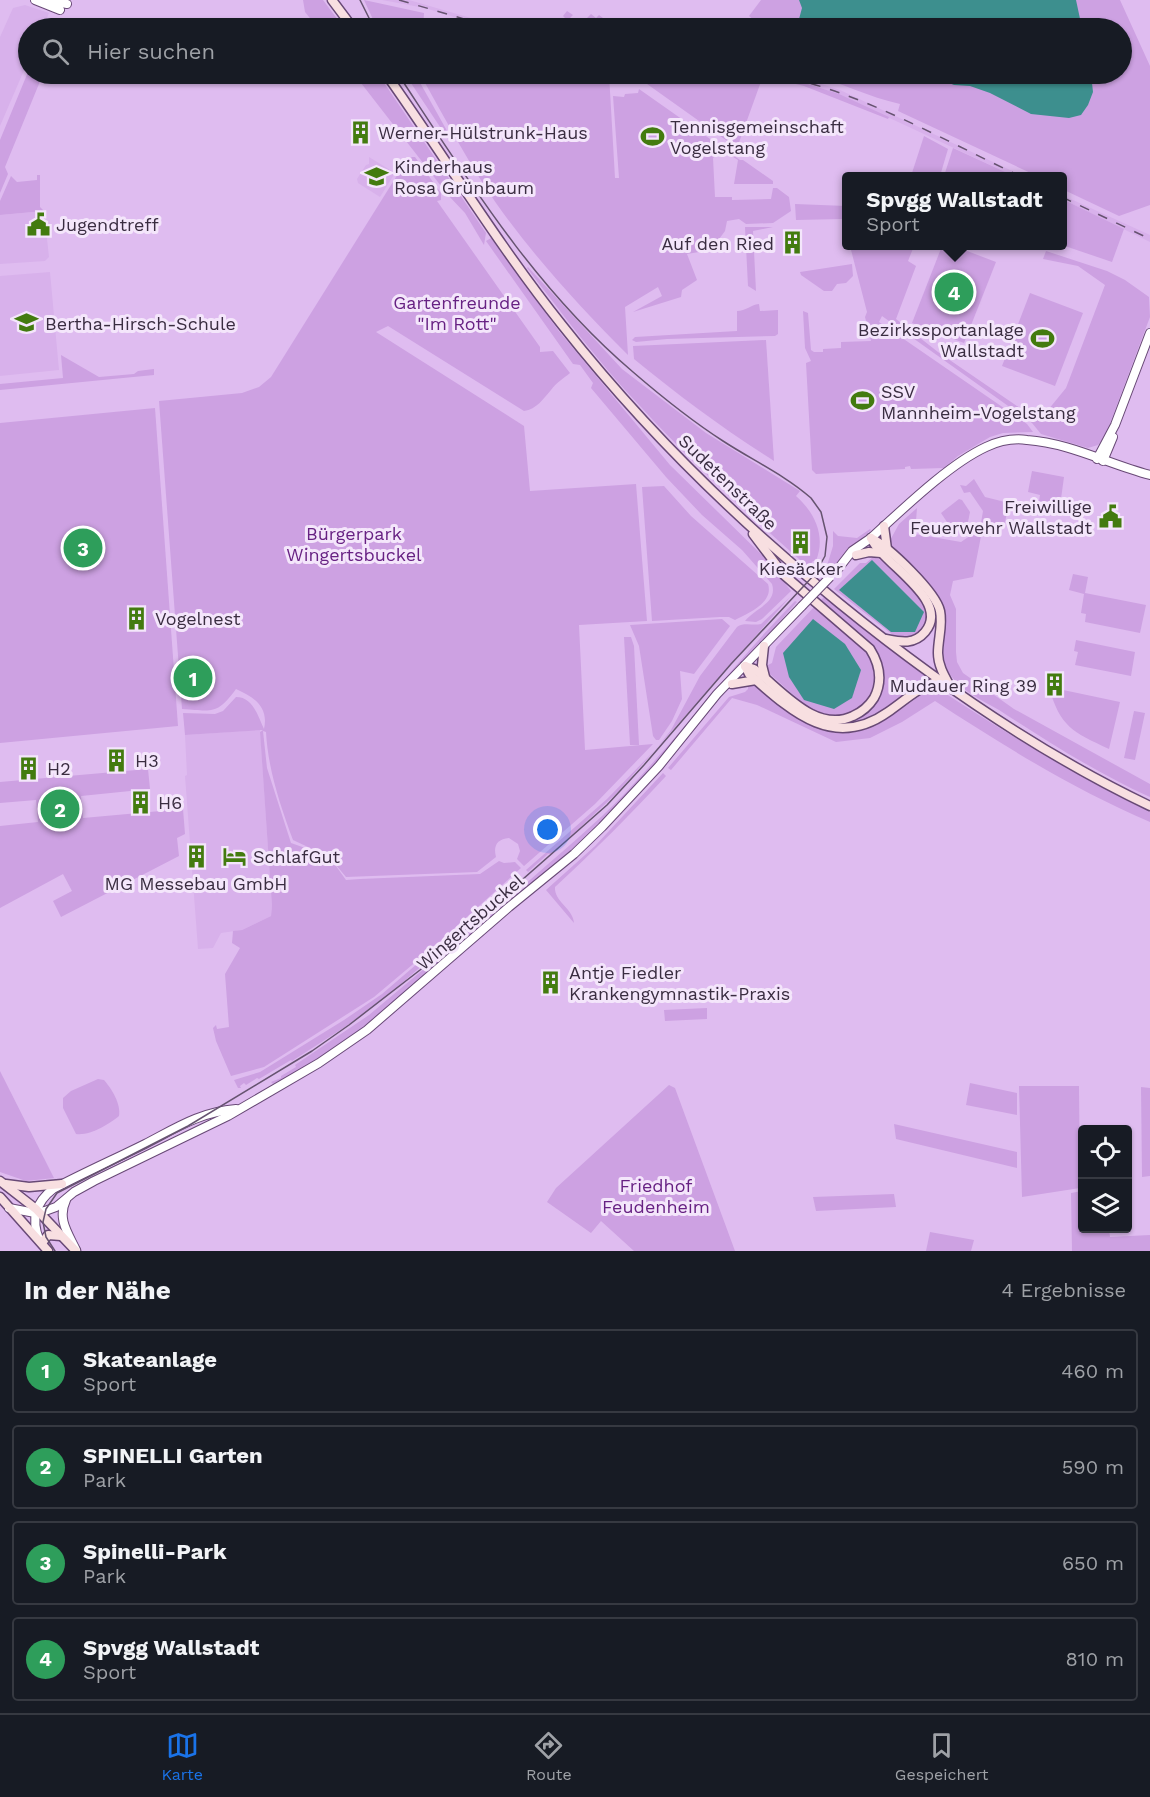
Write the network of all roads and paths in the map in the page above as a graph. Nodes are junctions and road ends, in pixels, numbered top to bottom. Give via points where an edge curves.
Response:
1 (35, 0) edge
2 (48, 0) edge
3 (332, 0) edge
4 (64, 3) edge
5 (346, 18) edge
6 (393, 84) edge
7 (1150, 333) edge
8 (1100, 460) junction
9 (1150, 475) edge
10 (884, 526) junction
11 (749, 527) junction
12 (871, 538) junction
13 (884, 551) junction
14 (856, 555) junction
15 (838, 569) junction
16 (881, 638) junction
17 (764, 646) junction
18 (745, 666) junction
19 (760, 678) junction
20 (939, 681) junction
21 (732, 684) junction
22 (951, 690) junction
23 (693, 726) junction
24 (1150, 806) edge
25 (240, 1108) junction
26 (2, 1183) edge
27 (62, 1184) junction
28 (0, 1197) edge
29 (68, 1198) junction
30 (9, 1208) junction
31 (37, 1212) junction
32 (61, 1236) junction
33 (42, 1243) junction
34 (48, 1251) edge
35 (76, 1251) edge

1 - 4 street
2 - 4 street
3 - 5 main road
6 - 11 main road, Sudetenstraße via 562,326 646,424
7 - 8 street
8 - 9 street
8 - 10 street via 1024,439 998,442 943,476
10 - 12 street
10 - 13 main road
11 - 16 main road, Sudetenstraße
11 - 19 main road via 784,575 870,649 879,680 873,699 861,713 841,721 810,714
12 - 13 main road
12 - 14 street, Wingertsbuckel
12 - 15 street, Wingertsbuckel via 852,551
13 - 14 main road
13 - 16 main road via 924,596 931,622 927,631 911,642
13 - 22 main road via 929,590 938,604 938,656
14 - 15 street, Wingertsbuckel
15 - 17 street, Wingertsbuckel, bridge
16 - 20 main road, Sudetenstraße
17 - 18 street, Wingertsbuckel
17 - 19 main road
18 - 19 main road via 754,669
18 - 21 street, Wingertsbuckel
18 - 23 street, Wingertsbuckel
19 - 20 main road via 808,720 836,729 869,724 927,684
19 - 21 main road
20 - 22 main road, Sudetenstraße
21 - 23 street, Wingertsbuckel
22 - 24 main road, Sudetenstraße via 1052,755
23 - 25 street, Wingertsbuckel via 574,854 402,1001 340,1050
25 - 27 street, Wingertsbuckel via 191,1119
25 - 29 street, Wingertsbuckel via 94,1181
26 - 27 main road via 28,1187
26 - 31 main road
27 - 31 street, Wingertsbuckel via 46,1194
28 - 30 main road
29 - 31 street, Wingertsbuckel via 56,1207
29 - 35 street via 63,1223
30 - 31 street
30 - 33 main road
31 - 32 main road
31 - 33 street via 36,1229
32 - 33 main road via 48,1235
32 - 35 main road
33 - 34 main road

